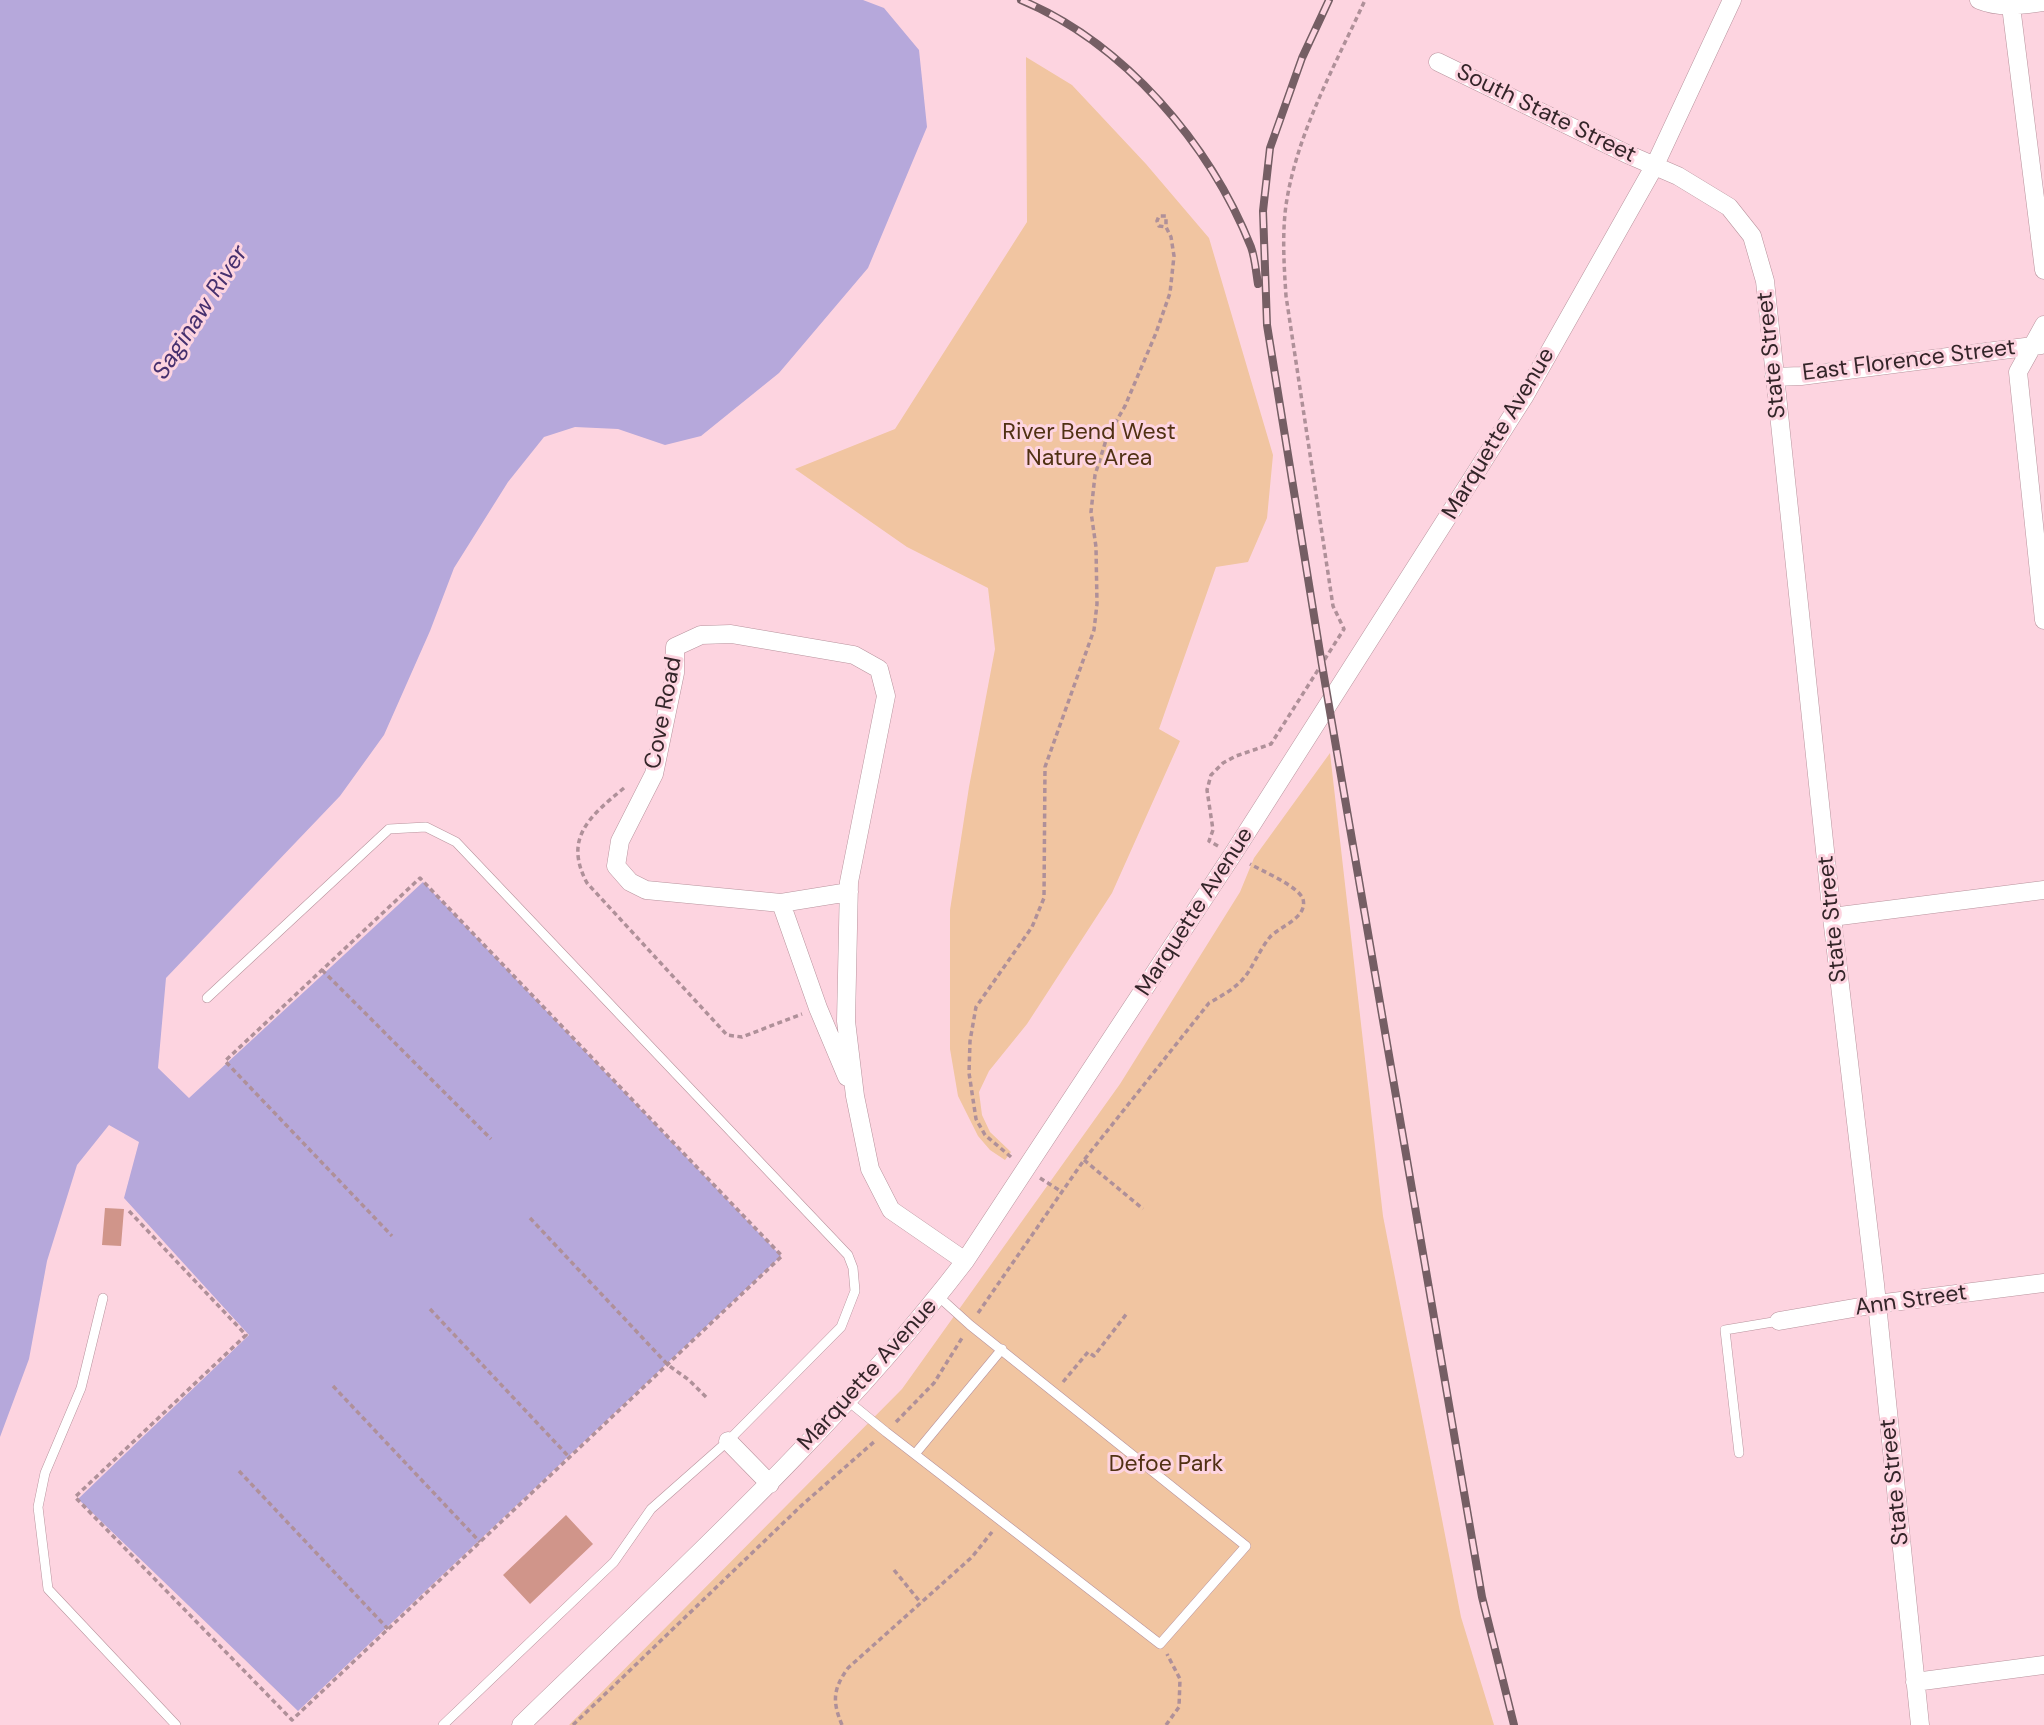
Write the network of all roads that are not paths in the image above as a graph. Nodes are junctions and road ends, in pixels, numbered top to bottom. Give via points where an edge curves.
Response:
1 (1732, 0) edge
2 (1979, 0) edge
3 (2044, 2) edge
4 (2011, 6) junction
5 (1438, 62) dead end
6 (1654, 165) junction
7 (2044, 270) edge
8 (2044, 324) edge
9 (2039, 345) edge
10 (1774, 377) junction
11 (2044, 620) edge
12 (2044, 890) edge
13 (849, 892) junction
14 (781, 903) junction
15 (1832, 917) junction
16 (207, 998) dead end
17 (855, 1096) junction
18 (965, 1261) junction
19 (2044, 1283) edge
20 (939, 1296) junction
21 (103, 1298) dead end
22 (1877, 1304) junction
23 (1779, 1321) joint
24 (1002, 1349) junction
25 (848, 1401) junction
26 (728, 1441) junction
27 (1739, 1453) dead end
28 (915, 1454) junction
29 (770, 1484) junction
30 (2044, 1665) edge
31 (1915, 1682) junction
32 (176, 1725) edge
33 (443, 1725) edge
34 (521, 1725) edge
35 (1920, 1725) edge

1 - 6 street, Marquette Avenue
2 - 4 street
3 - 4 street
4 - 7 street
5 - 6 street, South State Street
6 - 10 street, State Street via 1729,206 1752,236 1765,281
6 - 18 street, Marquette Avenue via 1524,397 1233,854
8 - 9 street
9 - 10 street, East Florence Street
9 - 11 street via 2018,372
10 - 15 street, State Street
12 - 15 street
13 - 14 street, Cove Road
13 - 14 street, Cove Road via 886,696 878,669 854,655 731,634 701,635 676,647 654,774 620,841 616,866 630,882 646,890
13 - 17 street, Cove Road via 846,1021
14 - 17 street, Cove Road
15 - 22 street, State Street
16 - 26 lane via 389,830 426,827 456,842 848,1255 855,1292 841,1327
17 - 18 street, Cove Road via 870,1169 891,1210
18 - 20 street, Marquette Avenue
19 - 22 street, Ann Street
20 - 24 lane
20 - 25 street, Marquette Avenue
21 - 32 lane via 81,1388 45,1474 38,1507 48,1589
22 - 23 street, Ann Street
22 - 31 street, State Street
23 - 27 lane via 1724,1330
24 - 28 lane
24 - 28 lane via 1246,1546 1160,1644
25 - 28 lane
25 - 29 street, Marquette Avenue
26 - 29 street
26 - 33 lane via 652,1509 614,1562
29 - 34 street, Marquette Avenue
30 - 31 street
31 - 35 street, State Street

